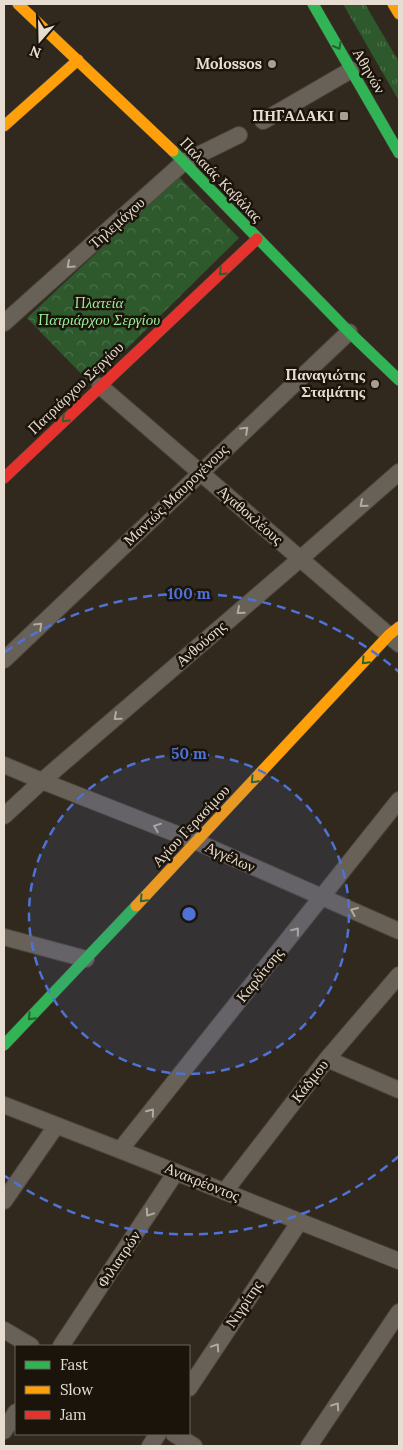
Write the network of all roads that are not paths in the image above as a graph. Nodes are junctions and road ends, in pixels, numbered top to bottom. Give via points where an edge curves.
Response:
1 (18, 4) edge
2 (313, 4) edge
3 (393, 4) edge
4 (399, 14) edge
5 (78, 60) junction
6 (351, 70) junction
7 (263, 121) dead end
8 (4, 126) edge
9 (239, 135) dead end
10 (399, 153) edge
11 (184, 162) junction
12 (257, 239) junction
13 (4, 323) edge
14 (349, 332) junction
15 (399, 380) edge
16 (100, 386) junction
17 (200, 472) junction
18 (399, 472) edge
19 (4, 478) edge
20 (300, 559) junction
21 (396, 635) edge
22 (4, 660) edge
23 (4, 765) edge
24 (42, 781) junction
25 (399, 800) edge
26 (4, 816) edge
27 (197, 842) junction
28 (323, 898) junction
29 (399, 931) edge
30 (4, 937) edge
31 (86, 959) junction
32 (399, 975) edge
33 (4, 1046) edge
34 (327, 1059) junction
35 (399, 1090) edge
36 (4, 1105) edge
37 (56, 1126) junction
38 (120, 1150) junction
39 (176, 1172) junction
40 (225, 1191) junction
41 (4, 1201) edge
42 (300, 1221) junction
43 (399, 1261) edge
44 (399, 1312) edge
45 (4, 1330) edge
46 (29, 1345) edge
47 (62, 1345) edge
48 (190, 1386) edge
49 (15, 1414) edge
50 (4, 1431) edge
51 (157, 1435) edge
52 (176, 1435) edge
53 (150, 1446) edge
54 (194, 1446) edge
55 (309, 1446) edge

1 - 5 main road, Παλαιάς Καβάλας
2 -> 6 main road, Αθηνών
3 - 4 main road
5 - 8 main road
5 - 11 main road, Παλαιάς Καβάλας
6 - 7 street
6 - 10 main road, Αθηνών
9 - 11 street, Τηλεμάχου
11 - 12 main road, Παλαιάς Καβάλας
11 -> 13 street, Τηλεμάχου
12 - 14 main road, Παλαιάς Καβάλας
12 -> 16 main road, Πατριάρχου Σεργίου
14 - 15 main road, Παλαιάς Καβάλας
17 -> 14 street, Μαντώς Μαυρογένους
16 - 17 street, Αγαθοκλέους
16 -> 19 main road, Πατριάρχου Σεργίου
17 - 20 street, Αγαθοκλέους
22 -> 17 street, Μαντώς Μαυρογένους
18 -> 20 street, Ανθούσης
20 - 21 street, Αγαθοκλέους
20 -> 24 street, Ανθούσης
21 -> 27 main road, Αγίου Γερασίμου
23 - 24 street, Αγγέλων
24 - 26 street, Ανθούσης
27 -> 24 street, Αγγέλων
25 - 28 street, Καρδίτσης
27 - 28 street, Αγγέλων
27 -> 31 main road, Αγίου Γερασίμου
29 -> 28 street, Αγγέλων
38 -> 28 street, Καρδίτσης
30 - 31 street
31 -> 33 main road, Αγίου Γερασίμου
32 - 34 street, Κάδμου
34 - 35 street
34 - 40 street, Κάδμου
36 - 37 street, Ανακρέοντος
37 - 38 street, Ανακρέοντος
37 - 41 street
38 - 39 street, Ανακρέοντος
39 - 40 street, Ανακρέοντος
39 -> 47 street, Φιλιατρών
40 - 42 street, Ανακρέοντος
42 - 43 street, Ανακρέοντος
48 -> 42 street, Νιγρίτης
55 -> 44 street
45 - 46 street
49 - 50 street
51 - 53 street
52 - 54 street

